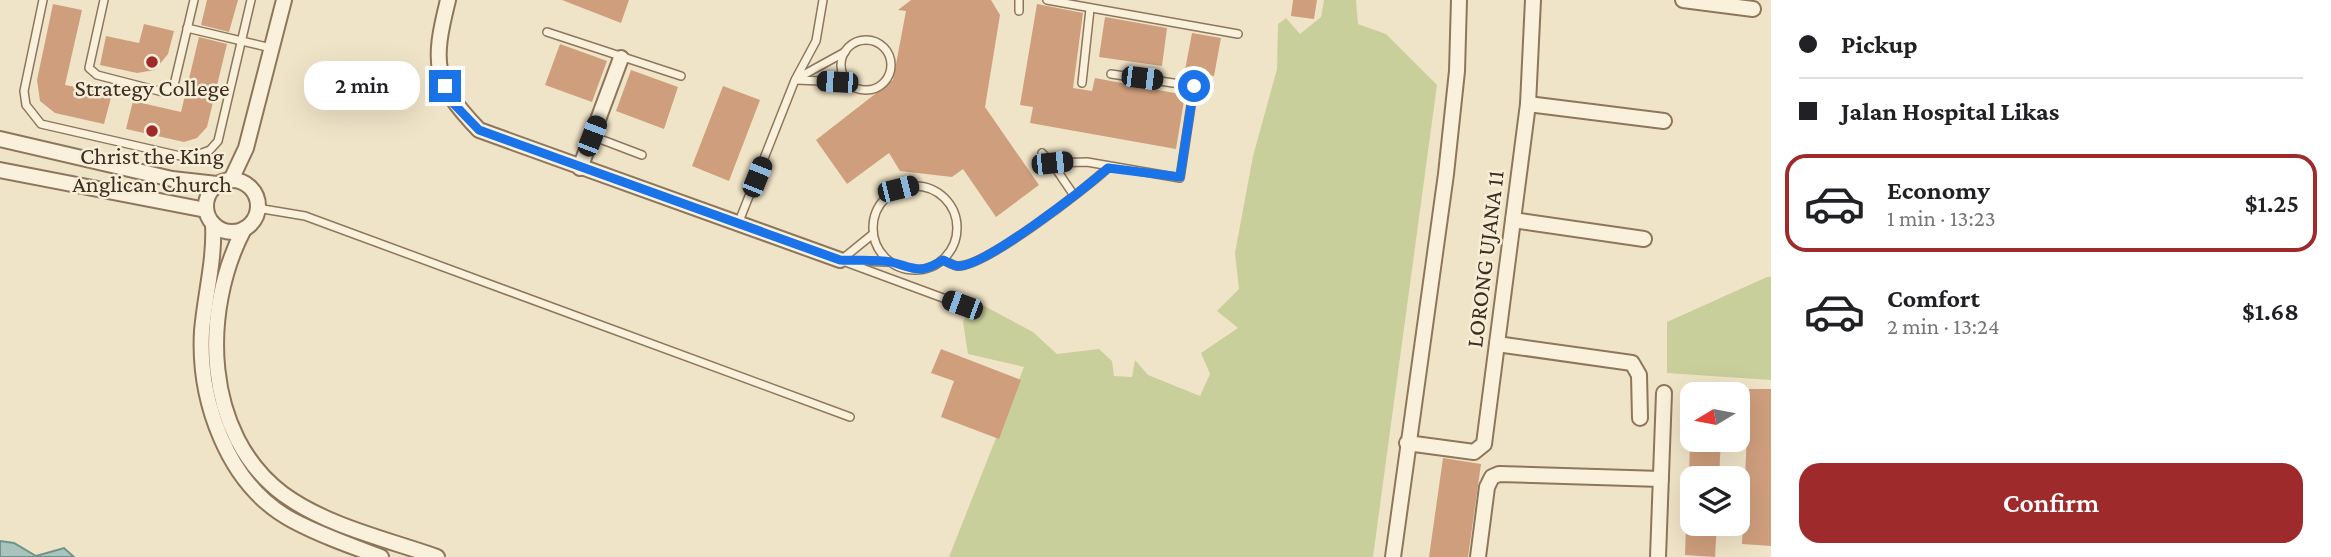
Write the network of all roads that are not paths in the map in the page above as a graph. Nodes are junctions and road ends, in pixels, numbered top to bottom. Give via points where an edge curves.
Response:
1 (43, 0) edge
2 (104, 0) edge
3 (194, 0) edge
4 (251, 0) edge
5 (284, 0) edge
6 (448, 0) edge
7 (823, 0) edge
8 (1019, 0) edge
9 (1047, 0) edge
10 (1458, 0) edge
11 (1533, 0) edge
12 (1683, 0) edge
13 (1090, 9) junction
14 (1753, 9) dead end
15 (1019, 11) dead end
16 (187, 27) junction
17 (547, 32) dead end
18 (1238, 34) dead end
19 (242, 41) junction
20 (271, 48) junction
21 (845, 52) junction
22 (621, 58) junction
23 (1111, 74) dead end
24 (681, 76) dead end
25 (795, 80) junction
26 (848, 82) junction
27 (1082, 83) dead end
28 (1528, 104) junction
29 (1664, 121) dead end
30 (592, 136) junction
31 (0, 139) edge
32 (246, 148) junction
33 (1042, 153) dead end
34 (642, 155) dead end
35 (1052, 163) junction
36 (580, 168) junction
37 (1108, 168) junction
38 (0, 170) edge
39 (232, 180) junction
40 (217, 184) junction
41 (247, 185) junction
42 (1073, 194) junction
43 (257, 208) junction
44 (206, 210) junction
45 (1513, 220) junction
46 (213, 224) junction
47 (738, 225) junction
48 (244, 229) junction
49 (873, 234) junction
50 (1644, 239) dead end
51 (840, 260) junction
52 (943, 260) junction
53 (890, 262) junction
54 (962, 305) dead end
55 (1497, 344) junction
56 (1664, 393) dead end
57 (850, 417) dead end
58 (1640, 418) dead end
59 (1408, 443) junction
60 (1661, 479) junction
61 (381, 557) edge
62 (437, 557) edge
63 (1393, 557) edge
64 (1478, 557) edge
65 (1658, 557) edge

1 - 19 lane via 24,91 32,116 41,124 189,158 211,150 218,141
2 - 16 lane via 88,62 97,75 168,91 174,85
3 - 16 lane
4 - 19 lane
5 - 20 street
6 - 36 street via 437,68 453,103 479,130
7 - 25 lane via 816,41
8 - 15 lane
9 - 13 lane
10 - 59 street via 1457,71 1446,174
11 - 28 street, LORONG UJANA 11
12 - 14 street
13 - 18 lane
13 - 27 lane
16 - 19 lane
17 - 22 lane
19 - 20 lane
20 - 32 street
21 - 25 lane
21 - 26 lane via 842,72
21 - 26 lane via 858,41 875,41 888,52 891,66 886,81 876,88 860,89
22 - 24 lane
22 - 30 street
23 - 37 lane via 1194,86 1180,177
25 - 26 lane
25 - 47 lane
28 - 29 street
28 - 45 street, LORONG UJANA 11
30 - 34 lane
30 - 36 street
31 - 40 street via 173,179
32 - 39 street
32 - 41 street
33 - 35 lane
35 - 37 lane via 1087,162
35 - 42 lane
36 - 47 street
37 - 42 lane
38 - 44 street
39 - 40 street
39 - 41 street
40 - 44 street via 207,196
41 - 43 street via 257,199
42 - 52 lane via 997,251 956,267
43 - 48 street
43 - 57 lane via 305,216
44 - 46 street
45 - 50 street
45 - 55 street, LORONG UJANA 11
46 - 48 street via 226,232
46 - 61 street via 202,363 215,427 239,470 290,519
47 - 51 street
48 - 62 street via 223,287 215,340 219,389 256,468 284,494 338,523
49 - 51 lane
49 - 52 lane via 878,208 888,196 898,189 924,186 946,199 955,213 954,246
49 - 53 lane
51 - 53 lane
51 - 54 lane
52 - 53 lane via 918,270
55 - 58 street via 1632,363 1639,375
55 - 59 street, LORONG UJANA 11 via 1480,449
56 - 60 street
59 - 63 street
60 - 64 street via 1499,474 1487,486
60 - 65 street

